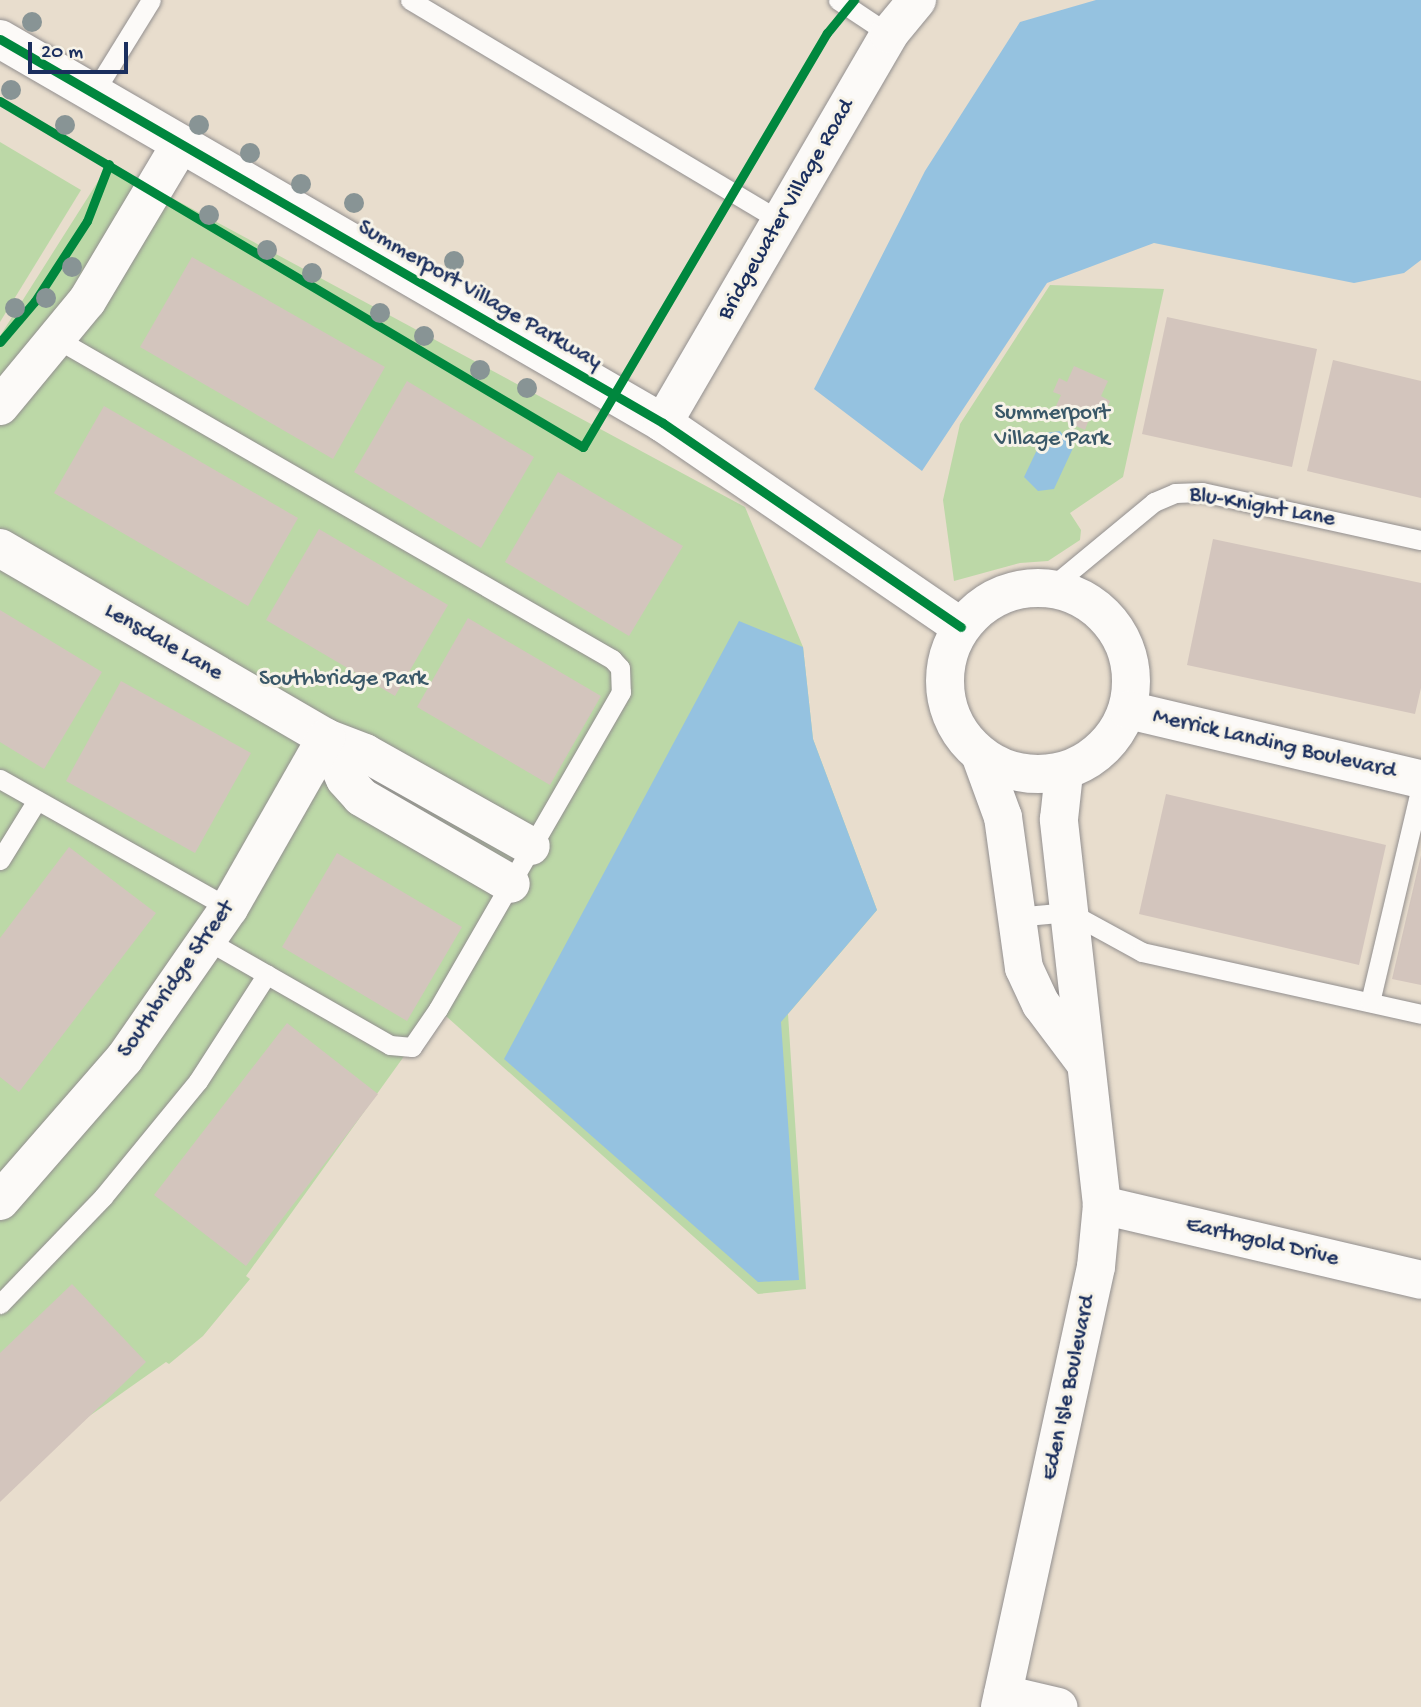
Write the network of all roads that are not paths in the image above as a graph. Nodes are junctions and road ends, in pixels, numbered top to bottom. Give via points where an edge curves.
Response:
1 (151, 0) edge
2 (410, 0) edge
3 (838, 0) edge
4 (916, 0) edge
5 (889, 34) junction
6 (0, 39) edge
7 (93, 94) junction
8 (180, 145) junction
9 (780, 221) junction
10 (57, 340) junction
11 (0, 406) edge
12 (663, 423) junction
13 (1421, 540) edge
14 (0, 548) edge
15 (1050, 588) junction
16 (961, 627) junction
17 (1128, 710) junction
18 (326, 738) junction
19 (981, 757) junction
20 (1064, 772) junction
21 (0, 779) edge
22 (1421, 779) edge
23 (1421, 787) edge
24 (37, 800) junction
25 (531, 846) junction
26 (0, 860) edge
27 (511, 884) junction
28 (229, 908) junction
29 (1069, 912) junction
30 (1015, 917) junction
31 (207, 940) junction
32 (267, 974) junction
33 (1370, 1002) junction
34 (1421, 1014) edge
35 (1086, 1065) junction
36 (0, 1201) edge
37 (1102, 1205) junction
38 (1421, 1280) edge
39 (0, 1304) edge
40 (1001, 1701) edge
41 (1058, 1707) edge

1 - 7 lane
2 - 9 lane
3 - 5 lane
4 - 5 street, Bridgewater Village Road
5 - 9 street, Bridgewater Village Road
6 - 7 street, Summerport Village Parkway
7 - 8 street, Summerport Village Parkway
8 - 10 street via 87,301
8 - 12 street, Summerport Village Parkway
9 - 12 street, Bridgewater Village Road
10 - 11 street
10 - 25 lane via 612,659 620,668 621,692
12 - 16 street, Summerport Village Parkway
13 - 15 lane, Blu-Knight Lane via 1202,492 1175,493 1154,502
14 - 18 street, Lensdale Lane
15 - 16 street via 1024,588 1000,596
15 - 17 street via 1081,598 1107,618 1125,646 1132,678
16 - 19 street via 947,660 945,696 957,730
17 - 20 street via 1114,737 1092,759
17 - 22 street, Merrick Landing Boulevard
18 - 25 street, Lensdale Lane via 365,753
18 - 27 street via 345,779 361,797
18 - 28 street, Southbridge Street
19 - 20 street via 1021,774
19 - 30 street, Eden Isle Boulevard via 1003,817
20 - 29 street, Eden Isle Boulevard via 1059,818
21 - 24 lane
23 - 33 lane
24 - 26 lane
24 - 28 lane
25 - 27 lane
27 - 32 lane via 412,1047 390,1045
28 - 31 street, Southbridge Street
29 - 30 lane
29 - 33 lane via 1142,952
29 - 35 street, Eden Isle Boulevard
30 - 35 street, Eden Isle Boulevard via 1024,968 1041,1004
31 - 32 lane
31 - 36 street, Southbridge Street via 124,1059
32 - 39 lane via 198,1081 103,1197
33 - 34 lane
35 - 37 street, Eden Isle Boulevard
37 - 38 street, Earthgold Drive
37 - 40 street, Eden Isle Boulevard via 1096,1268
40 - 41 street

